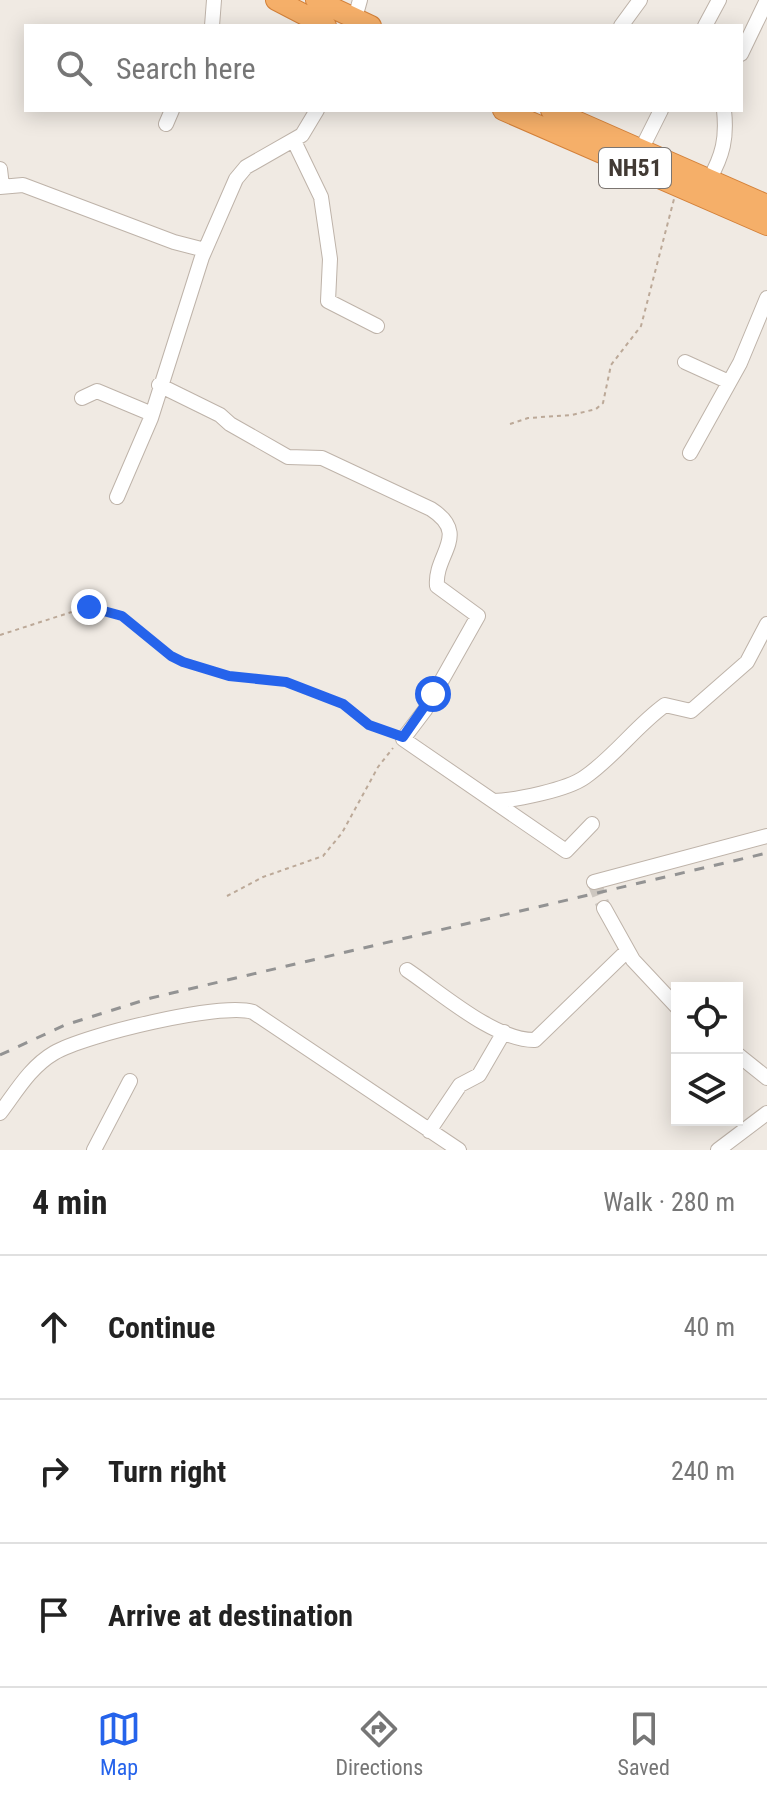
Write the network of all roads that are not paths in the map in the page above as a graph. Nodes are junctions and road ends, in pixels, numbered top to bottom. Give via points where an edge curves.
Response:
1 (214, 0) edge
2 (276, 0) edge
3 (316, 0) edge
4 (640, 0) edge
5 (719, 0) edge
6 (766, 1) edge
7 (362, 15) edge
8 (212, 24) edge
9 (322, 24) edge
10 (622, 24) edge
11 (706, 24) edge
12 (743, 50) edge
13 (316, 112) edge
14 (509, 112) edge
15 (556, 112) edge
16 (660, 112) edge
17 (724, 112) edge
18 (585, 136) junction
19 (294, 141) junction
20 (641, 150) junction
21 (0, 169) edge
22 (709, 180) junction
23 (1, 187) edge
24 (767, 205) edge
25 (767, 225) edge
26 (205, 250) junction
27 (767, 298) edge
28 (377, 326) dead end
29 (685, 362) dead end
30 (729, 382) junction
31 (159, 385) junction
32 (82, 398) dead end
33 (152, 414) junction
34 (690, 453) dead end
35 (117, 497) dead end
36 (767, 624) edge
37 (494, 801) junction
38 (592, 824) dead end
39 (767, 836) edge
40 (594, 882) dead end
41 (604, 908) tunnel mouth
42 (627, 951) junction
43 (407, 970) dead end
44 (671, 1000) edge
45 (504, 1032) junction
46 (743, 1059) edge
47 (767, 1078) edge
48 (130, 1081) dead end
49 (0, 1113) edge
50 (767, 1113) edge
51 (743, 1124) edge
52 (739, 1126) edge
53 (429, 1131) junction
54 (94, 1150) edge
55 (459, 1150) edge
56 (718, 1150) edge

1 - 8 street
2 - 9 highway
3 - 7 highway
4 - 10 street
5 - 11 street
6 - 12 street
13 - 19 street
14 - 18 highway, NH51
15 - 18 highway, NH51
16 - 20 street
17 - 22 street via 724,147
18 - 20 highway, NH51
18 - 25 highway, NH51 via 678,186
19 - 26 street via 241,171
19 - 28 street via 321,197 330,259 328,301
20 - 22 highway, NH51
21 - 23 street
22 - 24 highway, NH51
23 - 26 street via 23,185
26 - 31 street
27 - 30 street
29 - 30 street
30 - 34 street
31 - 33 street
31 - 37 street via 285,456 322,458 445,519 451,537 437,586 478,616 425,710 403,738
32 - 33 street via 97,391
33 - 35 street
36 - 37 street via 747,662 691,711 665,705 583,779
37 - 38 street via 566,851
39 - 40 street
41 - 42 street
42 - 44 street
42 - 45 street via 539,1039 523,1040
43 - 45 street
45 - 53 street via 479,1075 460,1085
46 - 47 street
48 - 54 street
49 - 53 street via 31,1072 65,1047 177,1016 241,1009 348,1073
50 - 51 street
52 - 56 street
53 - 55 street

